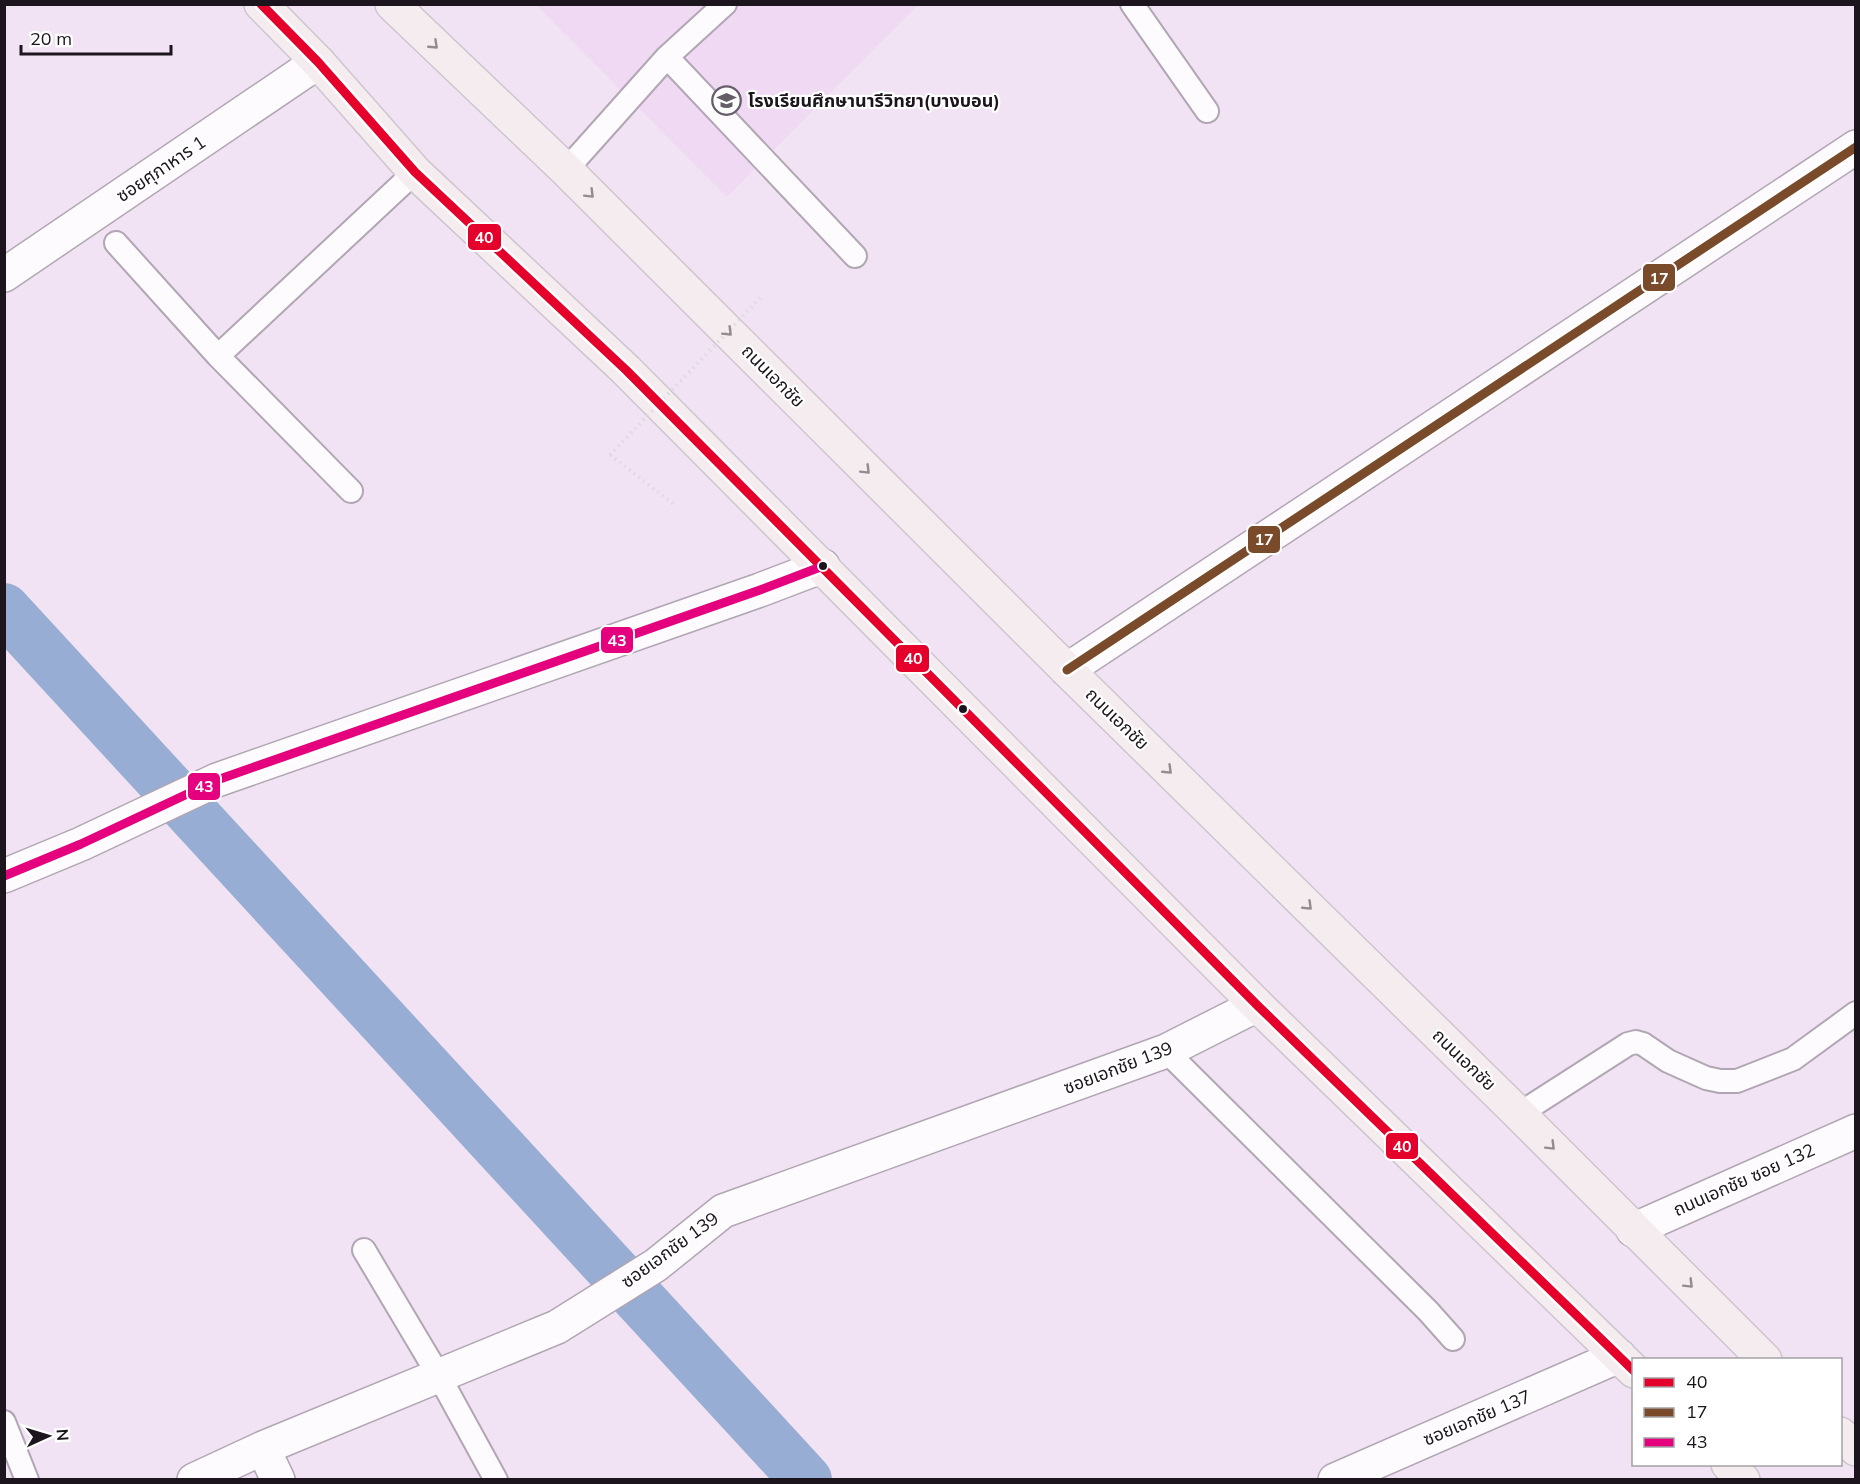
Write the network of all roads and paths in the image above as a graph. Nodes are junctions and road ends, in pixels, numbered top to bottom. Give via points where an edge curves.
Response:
1 (261, 4) edge
2 (392, 4) edge
3 (725, 4) edge
4 (1132, 4) edge
5 (667, 57) junction
6 (318, 62) junction
7 (1207, 111) dead end
8 (1856, 147) edge
9 (566, 170) junction
10 (416, 172) junction
11 (116, 243) dead end
12 (855, 256) dead end
13 (4, 275) edge
14 (761, 297) dead end
15 (218, 356) junction
16 (351, 491) dead end
17 (675, 505) dead end
18 (823, 566) junction
19 (1067, 670) junction
20 (4, 876) edge
21 (1257, 1005) junction
22 (1856, 1013) edge
23 (1166, 1051) junction
24 (1519, 1114) junction
25 (1856, 1131) edge
26 (1633, 1230) junction
27 (364, 1250) dead end
28 (1453, 1339) dead end
29 (1764, 1358) edge
30 (1626, 1363) edge
31 (439, 1376) junction
32 (4, 1422) edge
33 (1842, 1436) edge
34 (263, 1448) junction
35 (1856, 1449) edge
36 (1730, 1466) edge
37 (27, 1479) edge
38 (194, 1479) edge
39 (278, 1479) edge
40 (496, 1479) edge
41 (1335, 1479) edge
42 (1743, 1479) edge

1 - 6 main road
2 -> 9 main road, ถนนเอกชัย
3 - 5 lane
4 - 7 lane
5 - 9 lane
5 - 12 lane
6 - 10 main road
6 - 13 street, ซอยศุภาหาร 1
8 - 19 street
9 -> 19 main road, ถนนเอกชัย
10 - 15 lane
10 - 18 main road via 626,369
11 - 15 lane
14 - 17 path, bridge via 610,455
15 - 16 lane
18 - 20 street via 217,780
18 - 21 main road
19 -> 24 main road, ถนนเอกชัย
21 - 23 street, ซอยเอกชัย 139
21 - 30 main road
22 - 24 lane via 1792,1059 1737,1081 1706,1078 1668,1061 1643,1044 1628,1044
23 - 28 lane
23 - 31 street, ซอยเอกชัย 139 via 723,1211 656,1265 557,1327
24 -> 26 main road, ถนนเอกชัย
25 - 26 street, ถนนเอกชัย ซอย 132
26 -> 29 main road, ถนนเอกชัย
27 - 31 lane
30 - 41 street, ซอยเอกชัย 137
31 - 34 street, ซอยเอกชัย 139
31 - 40 lane
32 - 37 lane
33 - 35 main road
34 - 38 street, ซอยเอกชัย 139
34 - 39 street
36 - 42 main road

